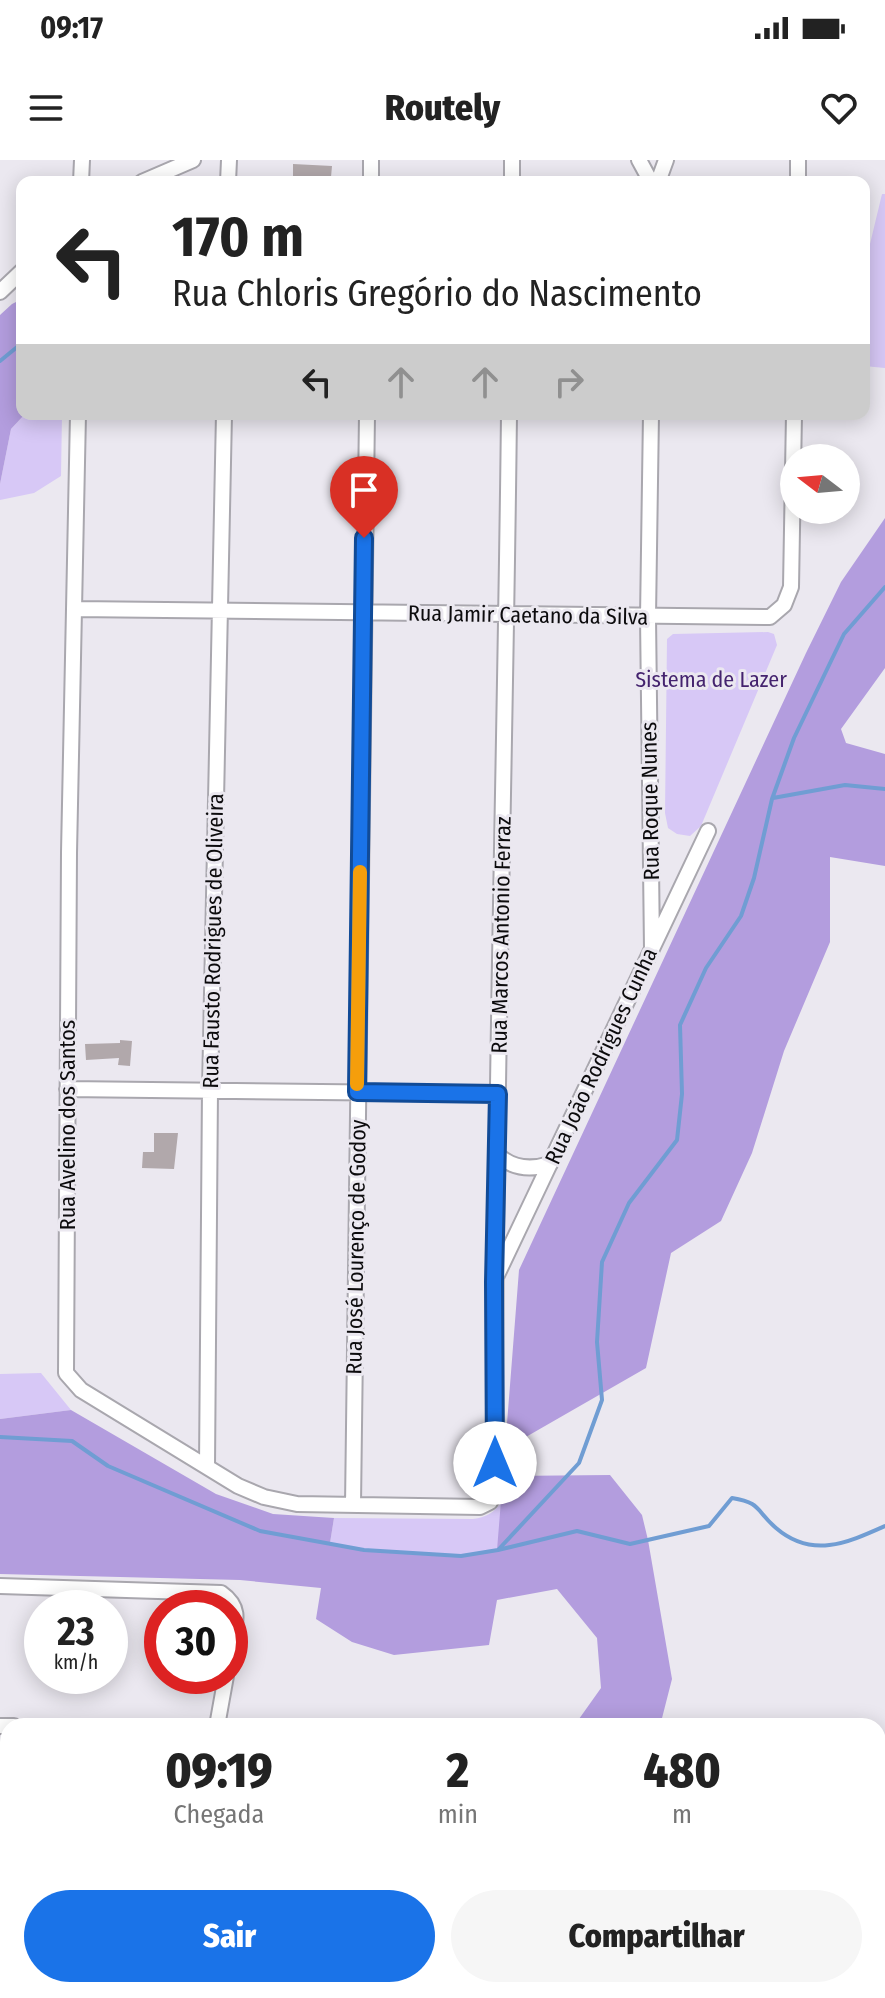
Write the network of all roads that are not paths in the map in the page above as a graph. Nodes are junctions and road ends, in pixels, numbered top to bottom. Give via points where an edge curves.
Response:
1 (193, 160) edge
2 (156, 176) edge
3 (16, 277) edge
4 (0, 292) edge
5 (78, 420) edge
6 (224, 420) edge
7 (367, 420) edge
8 (509, 420) edge
9 (651, 420) edge
10 (794, 420) edge
11 (75, 609) junction
12 (219, 611) junction
13 (363, 613) junction
14 (507, 614) junction
15 (648, 617) junction
16 (708, 831) dead end
17 (652, 949) junction
18 (67, 1089) junction
19 (210, 1090) junction
20 (357, 1092) junction
21 (498, 1094) junction
22 (499, 1156) junction
23 (550, 1164) junction
24 (494, 1282) junction
25 (207, 1467) junction
26 (490, 1502) joint
27 (353, 1505) junction
28 (0, 1586) edge
29 (144, 1591) edge
30 (223, 1694) edge
31 (218, 1718) edge

1 - 2 street
3 - 4 street
5 - 11 street, Rua Avelino dos Santos
6 - 12 street, Rua Fausto Rodrigues de Oliveira
7 - 13 street, Rua José Lourenço de Godoy
8 - 14 street, Rua Marcos Antonio Ferraz
9 - 15 street, Rua Roque Nunes
10 - 15 street, Rua Jamir Caetano da Silva via 791,587 784,605 770,617
11 - 12 street, Rua Jamir Caetano da Silva
11 - 18 street, Rua Avelino dos Santos
12 - 13 street, Rua Jamir Caetano da Silva
12 - 19 street, Rua Fausto Rodrigues de Oliveira
13 - 14 street, Rua Jamir Caetano da Silva
13 - 20 street, Rua José Lourenço de Godoy
14 - 15 street, Rua Jamir Caetano da Silva
14 - 21 street, Rua Marcos Antonio Ferraz
15 - 17 street, Rua Roque Nunes
16 - 17 street, Rua João Rodrigues Cunha
17 - 23 street, Rua João Rodrigues Cunha
18 - 19 street
18 - 25 street, Rua Avelino dos Santos via 66,1373 81,1390
19 - 20 street
19 - 25 street, Rua Fausto Rodrigues de Oliveira
20 - 21 street
20 - 27 street, Rua José Lourenço de Godoy
21 - 22 street, Rua Marcos Antonio Ferraz
22 - 23 street via 521,1167
22 - 24 street, Rua Marcos Antonio Ferraz
23 - 24 street, Rua João Rodrigues Cunha
24 - 26 street, Rua Marcos Antonio Ferraz via 495,1493
25 - 27 street, Rua Avelino dos Santos via 264,1497 297,1504
26 - 27 street, Rua Avelino dos Santos via 480,1507
28 - 29 street
30 - 31 street

